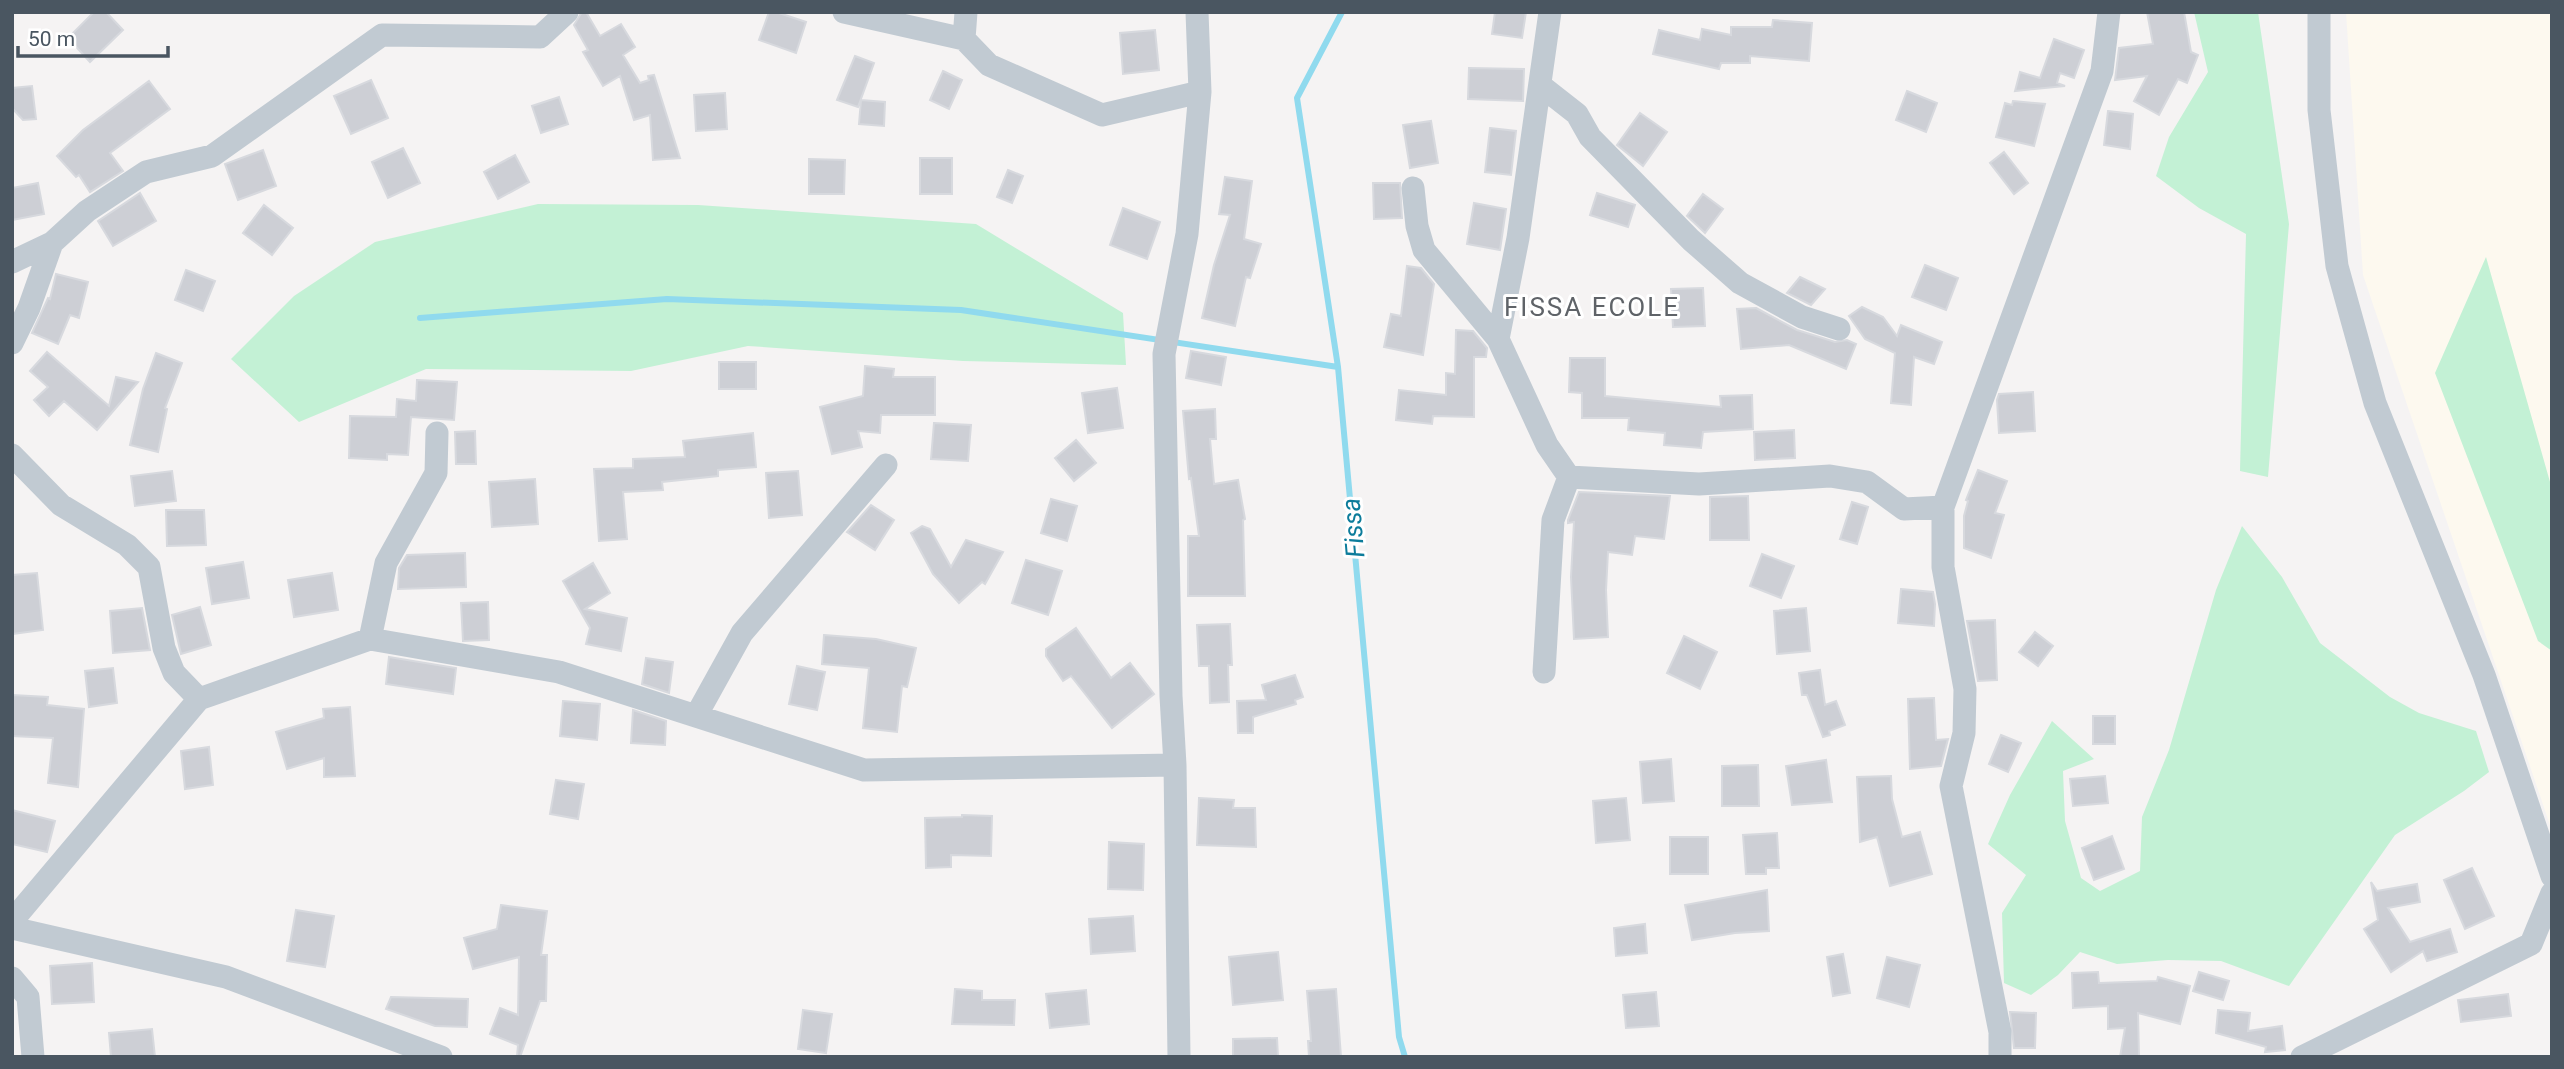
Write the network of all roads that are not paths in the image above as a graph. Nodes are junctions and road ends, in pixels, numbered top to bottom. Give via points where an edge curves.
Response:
1 (567, 12) edge
2 (844, 12) edge
3 (966, 12) edge
4 (1197, 12) edge
5 (1550, 12) edge
6 (2109, 12) edge
7 (2319, 12) edge
8 (964, 39) junction
9 (1540, 85) junction
10 (1200, 92) junction
11 (1413, 188) dead end
12 (52, 243) junction
13 (12, 262) edge
14 (1839, 329) dead end
15 (1499, 338) junction
16 (12, 343) edge
17 (437, 433) dead end
18 (12, 455) edge
19 (886, 465) dead end
20 (1569, 477) junction
21 (1943, 507) junction
22 (370, 639) junction
23 (1544, 672) dead end
24 (199, 699) junction
25 (696, 716) junction
26 (1175, 765) junction
27 (2552, 876) edge
28 (2552, 893) edge
29 (12, 921) edge
30 (12, 928) edge
31 (12, 978) edge
32 (33, 1057) edge
33 (441, 1057) edge
34 (1179, 1057) edge
35 (2000, 1057) edge
36 (2302, 1057) edge

1 - 12 street via 540,37 382,35 212,156 146,172 87,211
2 - 8 street
3 - 8 street
4 - 10 street
5 - 9 street
6 - 21 street via 2102,71
7 - 27 street via 2319,110 2337,266 2375,403 2484,675
8 - 10 street via 989,65 1102,115
9 - 14 street via 1577,114 1590,137 1740,284 1802,317
9 - 15 street
10 - 26 street via 1187,234 1164,354
11 - 15 street via 1424,250
12 - 13 street
12 - 16 street
15 - 20 street via 1547,445
17 - 22 street via 436,473 386,563
18 - 24 street via 61,505 127,545 149,568 164,648 174,673
19 - 25 street via 742,633
20 - 21 street via 1699,484 1830,475 1867,482 1904,509
20 - 23 street via 1553,520
21 - 35 street via 1943,567 1965,689 1964,733 1951,786 2000,1032
22 - 24 street
22 - 25 street via 559,672
24 - 29 street
25 - 26 street via 864,771
26 - 34 street
28 - 36 street via 2531,944
30 - 33 street via 226,977
31 - 32 street via 28,997

